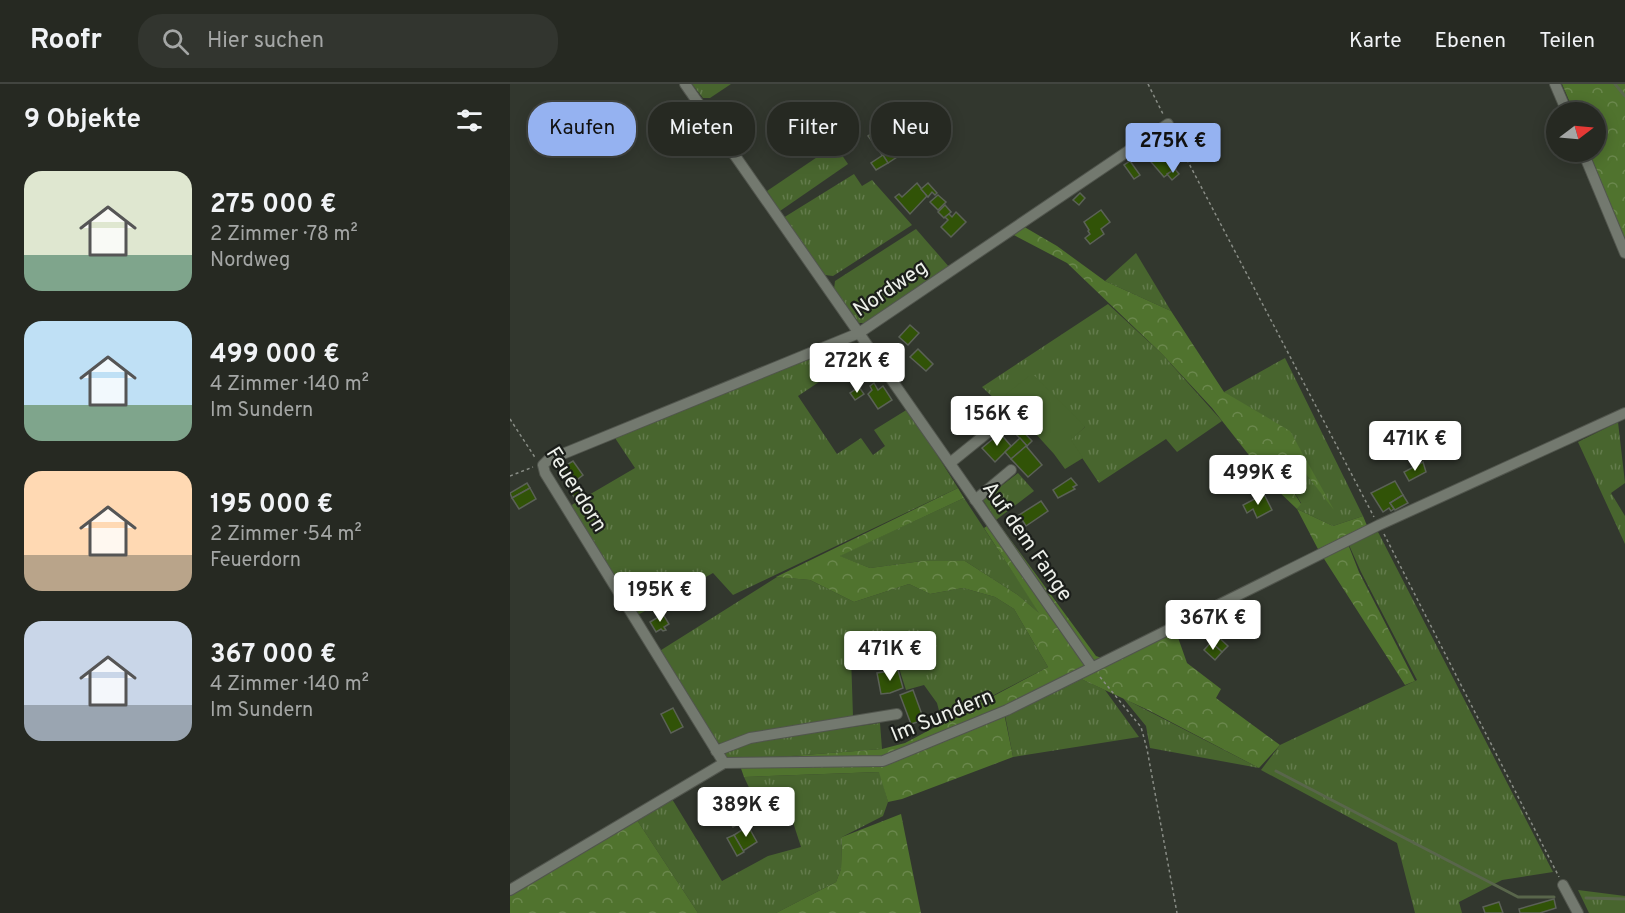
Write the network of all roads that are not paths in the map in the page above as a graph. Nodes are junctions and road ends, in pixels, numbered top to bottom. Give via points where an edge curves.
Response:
1 (685, 84) edge
2 (1555, 84) edge
3 (1563, 102) edge
4 (1168, 124) road end
5 (1587, 162) edge
6 (1625, 253) edge
7 (859, 333) junction
8 (1625, 413) edge
9 (997, 425) dead end
10 (950, 463) junction
11 (543, 465) joint
12 (1011, 470) dead end
13 (975, 500) junction
14 (1092, 667) junction
15 (897, 714) dead end
16 (716, 751) junction
17 (724, 763) junction
18 (1563, 885) road end
19 (510, 890) edge
20 (1578, 913) edge

1 - 7 street, Auf dem Fange
2 - 3 street
4 - 7 street, Nordweg
5 - 6 street
7 - 10 street, Auf dem Fange
7 - 11 street, Nordweg
8 - 14 street, Im Sundern via 1380,525
9 - 10 street
10 - 13 street, Auf dem Fange
11 - 16 street, Feuerdorn
12 - 13 street
13 - 14 street, Auf dem Fange
14 - 17 street, Im Sundern via 1007,710 883,761
15 - 16 street via 750,738
16 - 17 street, Feuerdorn
17 - 19 street, Im Sundern
18 - 20 street

